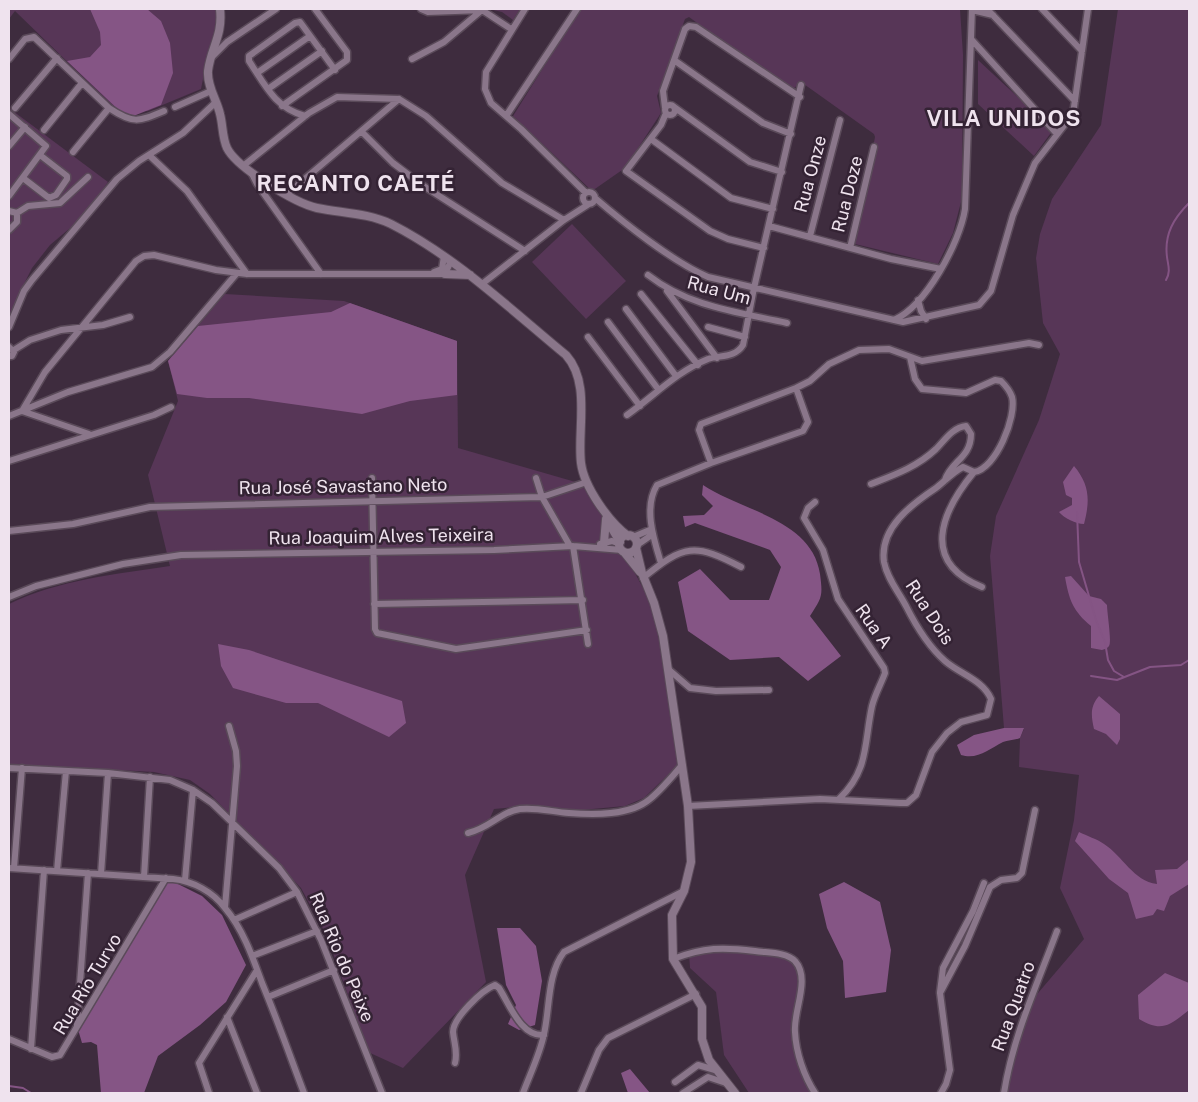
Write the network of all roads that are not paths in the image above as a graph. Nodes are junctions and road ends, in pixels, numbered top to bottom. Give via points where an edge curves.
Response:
1 (220, 9) edge
2 (276, 9) edge
3 (315, 9) edge
4 (421, 9) edge
5 (525, 9) edge
6 (577, 9) edge
7 (987, 9) edge
8 (1042, 9) edge
9 (1088, 9) edge
10 (482, 10) edge
11 (972, 10) edge
12 (994, 16) junction
13 (511, 30) junction
14 (1085, 34) junction
15 (310, 36) junction
16 (1069, 37) junction
17 (971, 39) junction
18 (1082, 51) junction
19 (322, 52) junction
20 (971, 55) junction
21 (213, 56) junction
22 (985, 56) junction
23 (57, 58) junction
24 (9, 59) edge
25 (412, 59) dead end
26 (674, 60) junction
27 (335, 70) junction
28 (257, 73) junction
29 (82, 83) junction
30 (1077, 83) junction
31 (801, 85) dead end
32 (1063, 88) junction
33 (268, 89) junction
34 (211, 91) junction
35 (800, 97) junction
36 (400, 99) junction
37 (216, 102) junction
38 (1075, 102) junction
39 (282, 106) junction
40 (175, 107) dead end
41 (15, 108) dead end
42 (109, 108) junction
43 (670, 110) junction
44 (164, 111) dead end
45 (9, 114) edge
46 (305, 116) junction
47 (506, 116) junction
48 (840, 120) dead end
49 (25, 126) junction
50 (44, 130) dead end
51 (362, 132) junction
52 (791, 134) junction
53 (1058, 134) junction
54 (651, 138) junction
55 (9, 146) edge
56 (874, 146) dead end
57 (72, 152) dead end
58 (40, 155) junction
59 (149, 155) junction
60 (247, 168) junction
61 (782, 172) junction
62 (88, 177) dead end
63 (23, 178) junction
64 (287, 194) junction
65 (9, 196) edge
66 (584, 196) junction
67 (595, 198) junction
68 (590, 204) junction
69 (773, 210) junction
70 (9, 211) edge
71 (17, 213) junction
72 (572, 214) junction
73 (614, 214) junction
74 (564, 220) junction
75 (769, 226) junction
76 (9, 230) edge
77 (810, 236) junction
78 (764, 248) junction
79 (850, 248) junction
80 (525, 251) junction
81 (444, 256) junction
82 (451, 261) junction
83 (941, 269) junction
84 (237, 273) junction
85 (430, 273) junction
86 (247, 274) junction
87 (321, 274) junction
88 (445, 274) junction
89 (470, 274) junction
90 (648, 276) dead end
91 (482, 284) junction
92 (754, 288) junction
93 (666, 290) junction
94 (641, 294) dead end
95 (918, 300) junction
96 (626, 310) dead end
97 (12, 314) edge
98 (749, 315) junction
99 (130, 317) dead end
100 (926, 319) junction
101 (893, 321) junction
102 (608, 322) dead end
103 (787, 323) dead end
104 (9, 327) edge
105 (708, 327) dead end
106 (81, 328) junction
107 (588, 337) dead end
108 (745, 337) junction
109 (1039, 345) dead end
110 (11, 354) edge
111 (910, 357) junction
112 (717, 358) junction
113 (698, 365) junction
114 (676, 376) junction
115 (796, 388) junction
116 (658, 389) junction
117 (640, 406) junction
118 (171, 407) dead end
119 (22, 411) junction
120 (627, 415) dead end
121 (9, 416) edge
122 (89, 434) junction
123 (9, 461) edge
124 (711, 463) junction
125 (972, 470) junction
126 (372, 478) dead end
127 (536, 478) dead end
128 (945, 480) junction
129 (587, 482) junction
130 (871, 484) dead end
131 (542, 497) junction
132 (372, 500) junction
133 (816, 502) dead end
134 (605, 514) junction
135 (9, 531) edge
136 (652, 532) junction
137 (631, 536) junction
138 (604, 543) junction
139 (571, 546) junction
140 (595, 546) junction
141 (637, 546) junction
142 (621, 547) junction
143 (373, 553) junction
144 (661, 563) junction
145 (741, 567) dead end
146 (642, 576) junction
147 (982, 587) dead end
148 (9, 597) edge
149 (583, 600) junction
150 (374, 604) junction
151 (587, 630) junction
152 (588, 644) dead end
153 (668, 669) junction
154 (769, 690) dead end
155 (229, 726) dead end
156 (682, 765) junction
157 (9, 768) edge
158 (22, 768) junction
159 (66, 771) junction
160 (108, 773) junction
161 (150, 777) junction
162 (193, 790) junction
163 (840, 798) junction
164 (688, 806) junction
165 (1035, 810) dead end
166 (233, 823) junction
167 (468, 833) dead end
168 (11, 868) edge
169 (44, 870) junction
170 (57, 871) junction
171 (88, 873) junction
172 (100, 874) junction
173 (144, 877) junction
174 (166, 878) junction
175 (185, 880) junction
176 (984, 883) dead end
177 (684, 891) junction
178 (297, 892) junction
179 (225, 907) junction
180 (234, 920) junction
181 (1057, 930) dead end
182 (317, 931) junction
183 (252, 956) junction
184 (673, 959) junction
185 (257, 970) junction
186 (334, 970) junction
187 (940, 993) junction
188 (696, 994) junction
189 (268, 997) junction
190 (227, 1018) junction
191 (77, 1026) junction
192 (544, 1035) junction
193 (9, 1039) edge
194 (31, 1049) junction
195 (455, 1063) dead end
196 (716, 1070) junction
197 (675, 1082) dead end
198 (726, 1083) junction
199 (209, 1093) edge
200 (257, 1093) edge
201 (304, 1093) edge
202 (382, 1093) edge
203 (523, 1093) edge
204 (581, 1093) edge
205 (684, 1093) edge
206 (735, 1093) edge
207 (815, 1093) edge
208 (941, 1093) edge
209 (1004, 1093) edge

1 - 21 street via 221,32
2 - 21 street via 227,42
3 - 27 street via 347,52 347,60
4 - 10 street via 428,12
5 - 13 street
6 - 47 street
7 - 12 street
8 - 16 street
9 - 14 street
10 - 13 street
10 - 25 street via 444,42
11 - 12 street
11 - 17 street
12 - 32 street
13 - 47 street via 486,72 485,89 491,103
14 - 16 street
14 - 18 street
15 - 19 street
15 - 28 street
15 - 28 street via 298,22 252,54 249,61
16 - 18 street
17 - 20 street
17 - 22 street
18 - 30 street
19 - 27 street
19 - 33 street
20 - 22 street
20 - 83 street via 965,210 963,223
21 - 34 street via 208,73
22 - 53 street
23 - 24 street via 31,37 21,43
23 - 29 street
23 - 41 street
26 - 35 street via 687,27 696,27
26 - 43 street via 663,91
26 - 52 street via 763,123
27 - 39 street
28 - 33 street
29 - 42 street
29 - 50 street
30 - 32 street
30 - 38 street
31 - 35 street
32 - 38 street
33 - 39 street
34 - 37 street
34 - 40 street
35 - 52 street
36 - 46 street via 337,97
36 - 51 street
36 - 74 street via 465,148 502,183
37 - 59 street via 182,133
37 - 60 street via 226,146
38 - 53 street via 1073,114
39 - 46 street
42 - 44 street via 128,121
42 - 57 street
43 - 54 street
43 - 61 street via 687,118 750,162
45 - 49 street
46 - 60 street
47 - 66 street
48 - 77 street, Rua Onze
49 - 55 street
49 - 58 street via 46,144
51 - 64 street
51 - 80 street via 393,163 422,185
52 - 61 street
53 - 100 street via 1035,164 1020,196 987,299 979,305
54 - 69 street via 731,198
54 - 78 street via 626,171 710,231
56 - 79 street, Rua Doze
58 - 63 street
58 - 63 street via 67,176 56,194 51,199 46,197
59 - 86 street via 187,191
59 - 97 street via 117,179 32,280
60 - 64 street
60 - 87 street
61 - 69 street
62 - 71 street via 60,203 28,206
63 - 65 street
64 - 81 street via 317,208 385,222
66 - 67 street via 592,193
66 - 68 street
66 - 72 street
67 - 68 street
67 - 73 street
68 - 72 street
68 - 73 street
69 - 75 street
70 - 71 street
71 - 76 street via 17,222
72 - 74 street
73 - 92 street via 700,273
74 - 80 street
75 - 77 street
75 - 78 street
77 - 79 street
78 - 92 street
79 - 83 street
80 - 91 street
81 - 82 street
81 - 85 street via 442,269
82 - 88 street
82 - 89 street
83 - 95 street
84 - 86 street
84 - 106 street via 154,255 144,256
84 - 119 street via 170,352 152,367 68,392
85 - 87 street
85 - 88 street
86 - 87 street
88 - 89 street
89 - 91 street
90 - 93 street, Rua Um
91 - 129 street via 572,362 579,383 581,464
92 - 98 street
92 - 101 street
93 - 98 street, Rua Um via 698,303
93 - 112 street
94 - 113 street
95 - 100 street
95 - 101 street
96 - 114 street
97 - 104 street
98 - 103 street, Rua Um
98 - 108 street
99 - 106 street
100 - 101 street
102 - 116 street
105 - 108 street
106 - 110 street via 39,336
106 - 119 street via 45,372
107 - 117 street
108 - 112 street via 741,349
109 - 111 street via 1028,342 922,361
111 - 115 street via 889,349 859,350 829,364 810,381
111 - 125 street via 915,379 922,389 966,393 995,380 1001,381 1011,395 1011,410 998,452 985,467
112 - 113 street
113 - 114 street
114 - 116 street
115 - 124 street via 701,424 699,430
115 - 124 street via 808,422 803,431
116 - 117 street
117 - 120 street
118 - 122 street
119 - 121 street
119 - 122 street
122 - 123 street
124 - 136 street via 657,485 652,500
125 - 128 street, Rua Dois via 960,468
125 - 147 street via 950,507 941,540 954,568 965,579
126 - 132 street
127 - 131 street
128 - 130 street via 949,470 963,458 968,446 971,434 966,426 955,430 925,458 900,474
128 - 163 street, Rua Dois via 916,502 895,524 886,541 884,562 889,577 922,634 945,661 985,689 992,699 990,710 983,718 956,725 937,744 916,794 907,803
129 - 131 street, Rua José Savastano Neto
129 - 134 street
131 - 132 street, Rua José Savastano Neto
131 - 139 street
132 - 135 street, Rua José Savastano Neto via 145,508 73,524
132 - 143 street
133 - 163 street, Rua A via 808,508 804,518 806,525 823,550 838,599 884,668 873,704 860,771
134 - 137 street via 620,530
134 - 138 street
134 - 142 street
136 - 137 street
136 - 141 street
136 - 144 street
137 - 141 street
137 - 142 street via 623,538
138 - 140 street
138 - 142 street via 612,541
139 - 140 street, Rua Joaquim Alves Teixeira
139 - 143 street, Rua Joaquim Alves Teixeira
139 - 149 street
140 - 142 street
141 - 142 street via 630,553
141 - 146 street
142 - 146 street
143 - 148 street, Rua Joaquim Alves Teixeira via 167,556 36,586
143 - 150 street
144 - 145 street via 678,554 701,550
144 - 146 street
146 - 153 street via 654,603
149 - 150 street
149 - 151 street
150 - 151 street via 375,629 381,635 456,649
151 - 152 street
153 - 154 street via 690,688
153 - 156 street
155 - 166 street via 236,756
156 - 164 street
156 - 167 street via 639,807 581,813 521,809 505,814 488,827
157 - 158 street, Rua Rio do Peixe
158 - 159 street, Rua Rio do Peixe
158 - 168 street
159 - 160 street, Rua Rio do Peixe
159 - 170 street
160 - 161 street, Rua Rio do Peixe
160 - 172 street
161 - 162 street, Rua Rio do Peixe via 170,780
161 - 173 street
162 - 166 street, Rua Rio do Peixe
162 - 175 street
163 - 164 street, Rua Dois
164 - 177 street via 691,862
165 - 187 street via 1022,873 1018,878 998,881 990,887 965,946
166 - 178 street, Rua Rio do Peixe via 279,868
166 - 179 street
168 - 169 street
169 - 170 street
169 - 194 street
170 - 171 street
171 - 172 street
171 - 191 street
172 - 173 street
173 - 174 street
174 - 175 street
174 - 191 street, Rua Rio Turvo
175 - 179 street via 209,893
176 - 187 street via 943,968
177 - 184 street via 672,915
177 - 192 street via 564,952 551,986
178 - 180 street
178 - 182 street, Rua Rio do Peixe
179 - 180 street
180 - 183 street
181 - 209 street, Rua Quatro via 1024,1015
182 - 183 street
182 - 186 street, Rua Rio do Peixe
183 - 185 street
184 - 188 street
184 - 207 street via 712,947 784,955 795,961 801,973 795,1034 802,1064
185 - 189 street
185 - 190 street
186 - 189 street
186 - 202 street, Rua Rio do Peixe
187 - 208 street via 950,1070
188 - 196 street via 702,1012 703,1046
188 - 204 street via 608,1038 599,1050
189 - 201 street
190 - 199 street via 199,1063
190 - 200 street
191 - 194 street, Rua Rio Turvo via 64,1051 57,1057
192 - 195 street via 526,1032 494,985 456,1020 453,1031
192 - 203 street
193 - 194 street, Rua Rio Turvo
196 - 197 street via 698,1064
196 - 198 street
198 - 205 street via 708,1077
198 - 206 street

